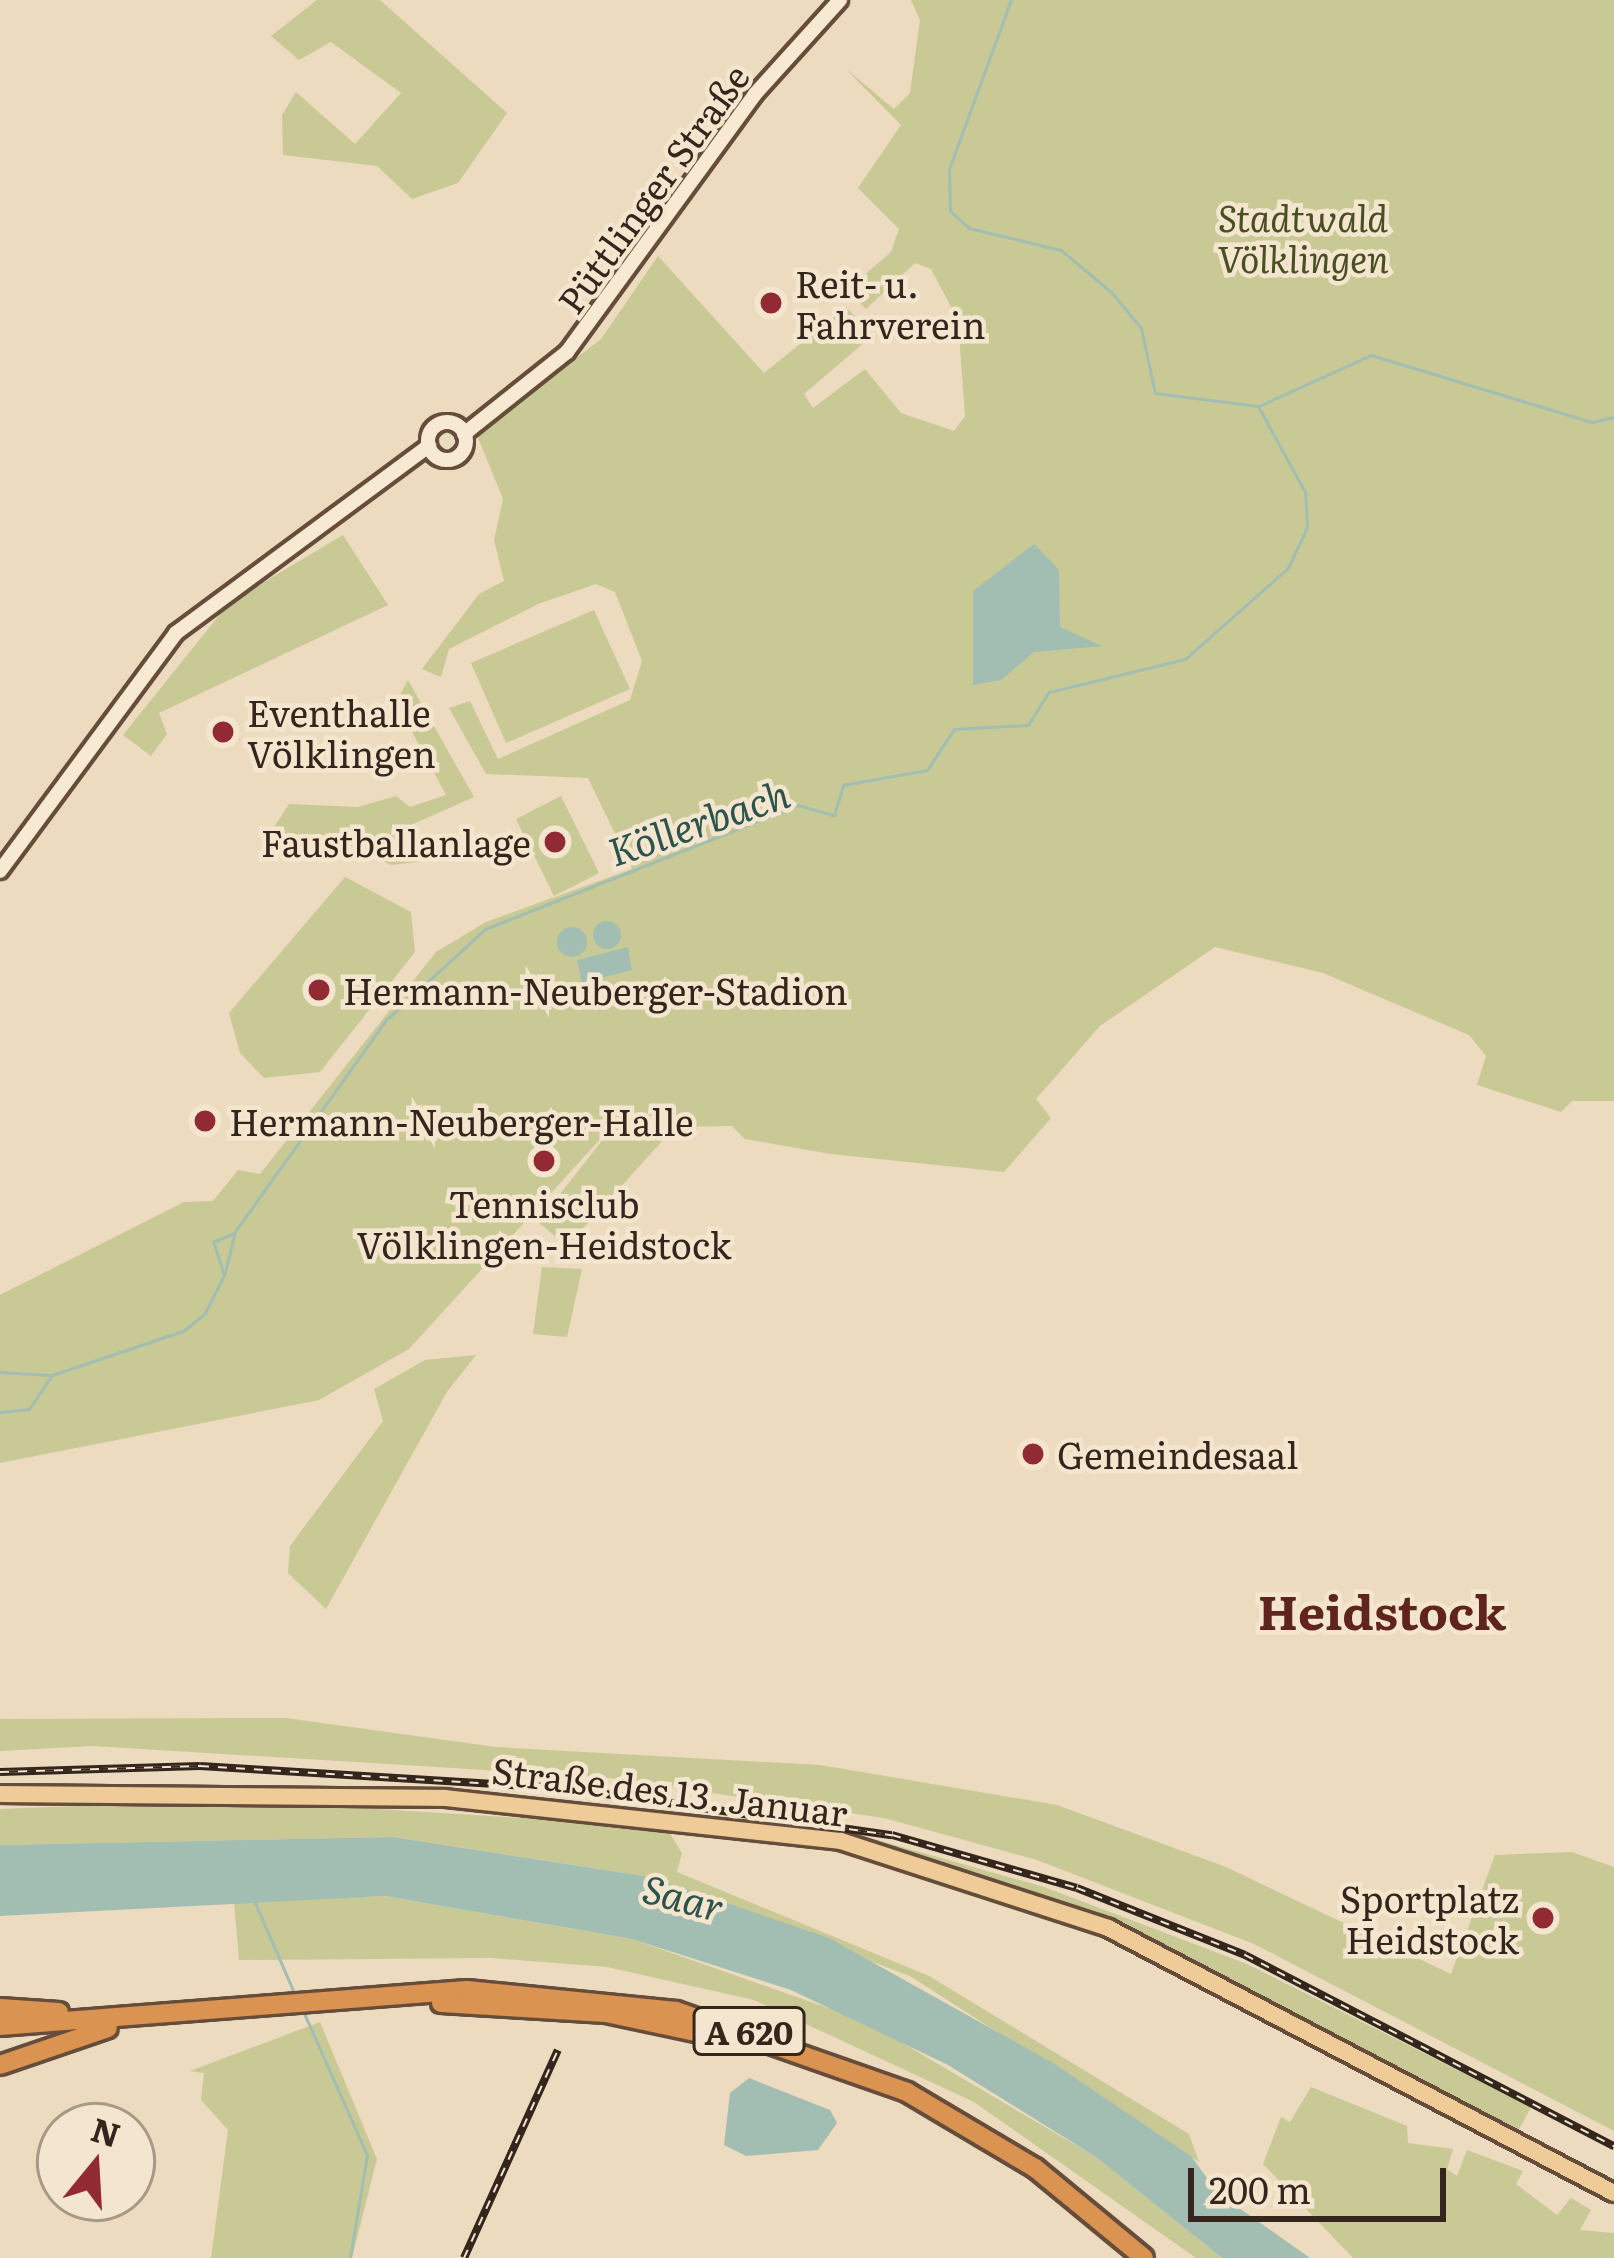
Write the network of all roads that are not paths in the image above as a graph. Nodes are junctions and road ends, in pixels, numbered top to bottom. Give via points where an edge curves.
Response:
1 (840, 0) edge
2 (460, 429) junction
3 (433, 451) junction
4 (0, 871) edge
5 (0, 1794) edge
6 (0, 2008) edge
7 (106, 2022) junction
8 (0, 2026) edge
9 (0, 2037) edge
10 (0, 2065) edge
11 (1614, 2193) edge
12 (1134, 2255) edge

1 - 2 main road, Püttlinger Straße via 755,94 604,310 505,403
2 - 3 main road, Püttlinger Straße via 435,426
2 - 3 main road, Püttlinger Straße via 460,454
3 - 4 main road, Püttlinger Straße via 176,633
5 - 11 main road, Straße des 13. Januar via 445,1798 841,1841 1093,1921
6 - 7 highway
7 - 8 highway, A 620
7 - 9 highway, A 620
7 - 10 highway
7 - 12 highway, A 620 via 312,2004 527,2005 761,2046 972,2141

